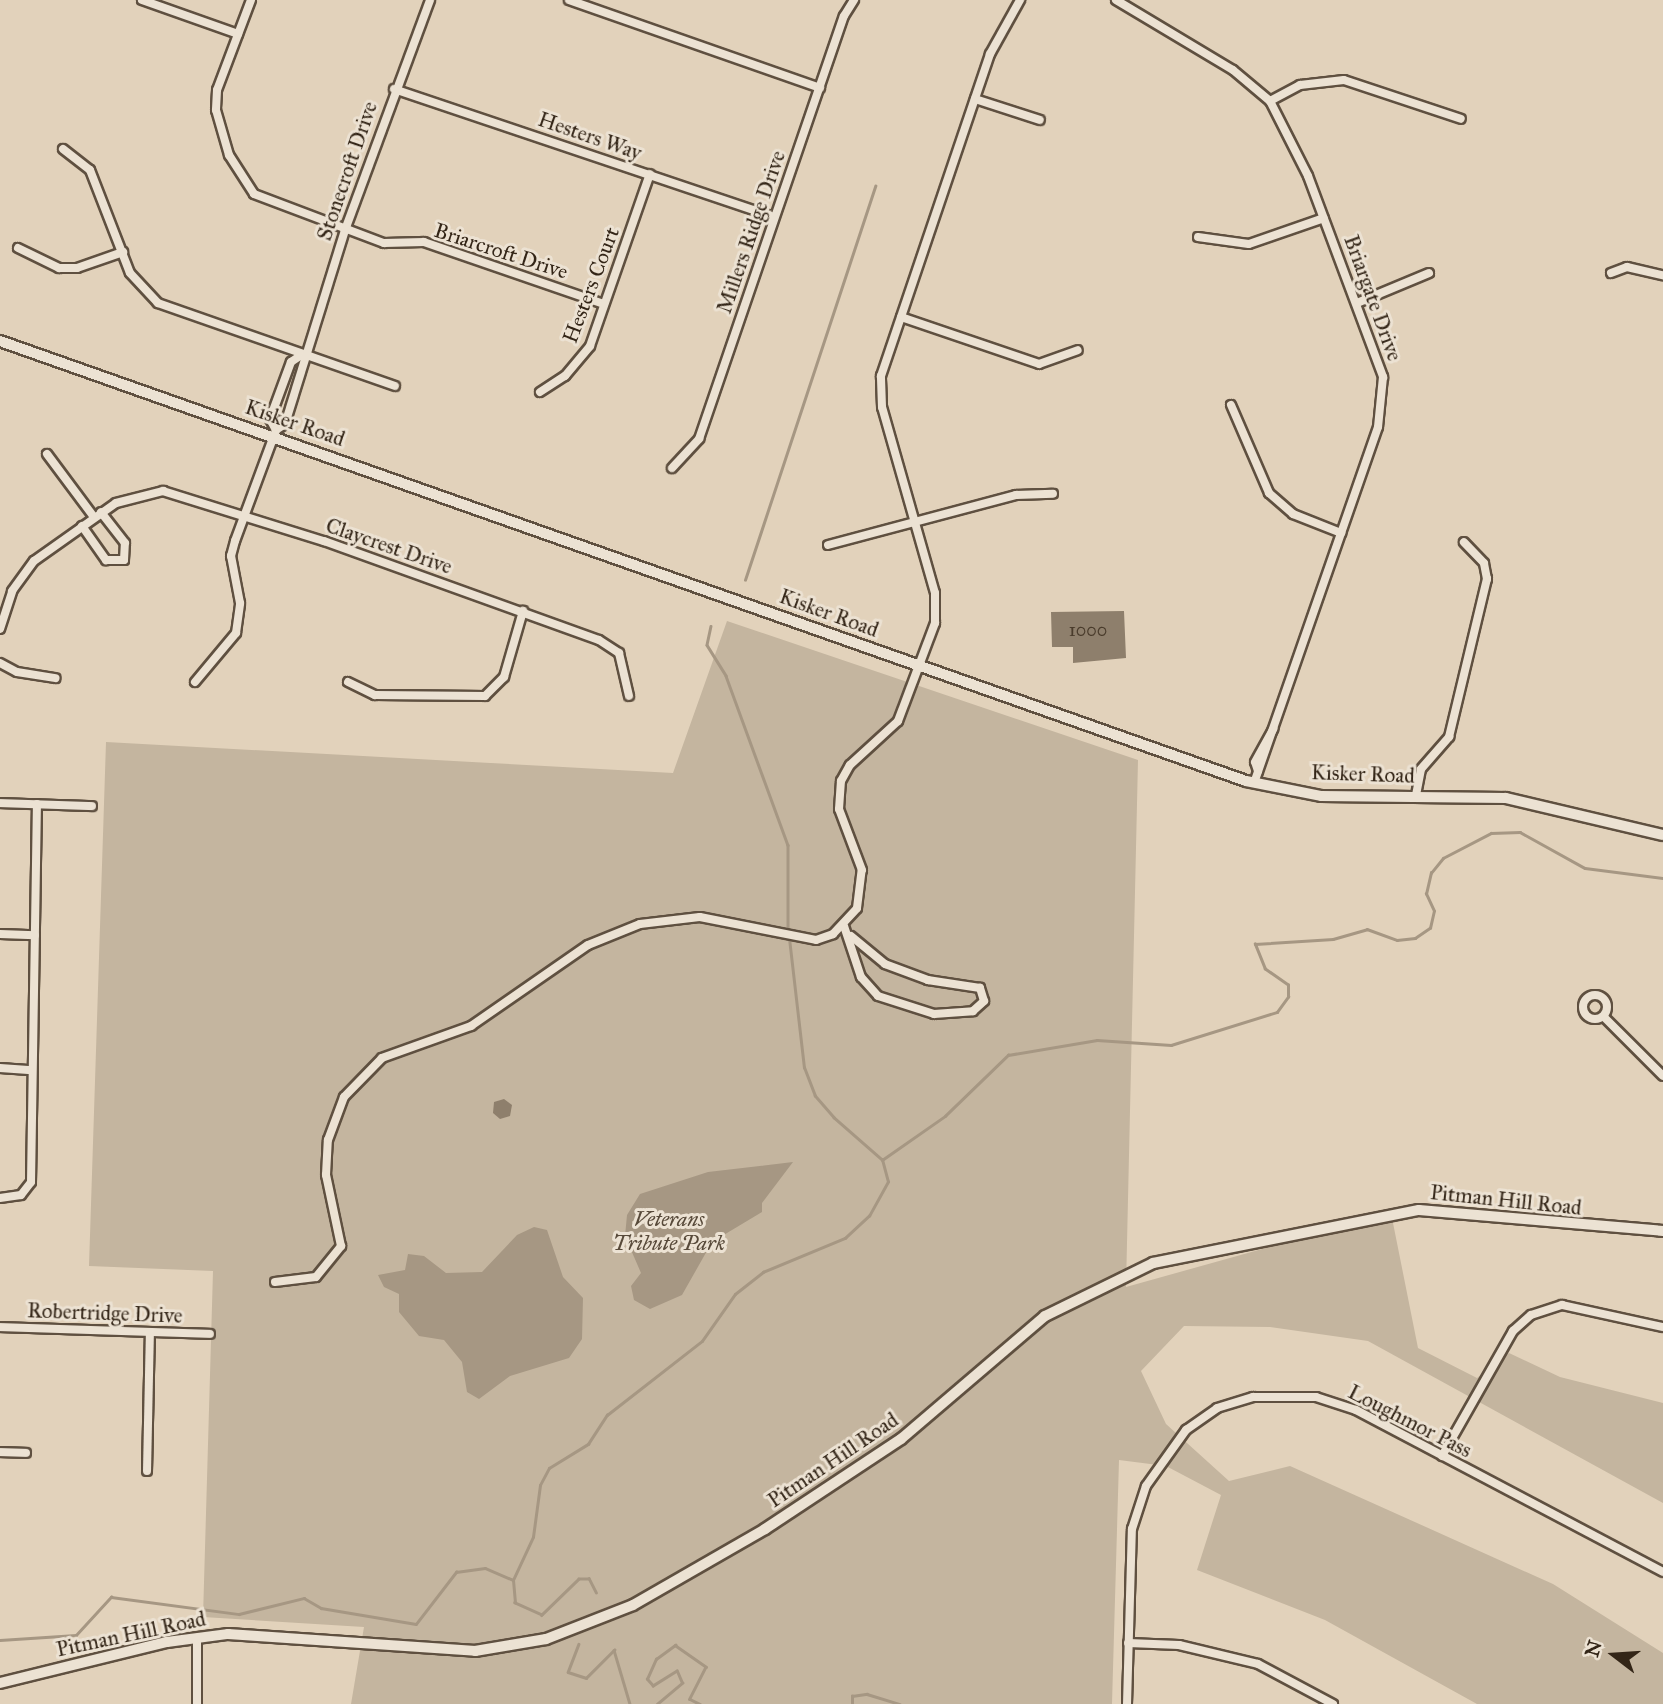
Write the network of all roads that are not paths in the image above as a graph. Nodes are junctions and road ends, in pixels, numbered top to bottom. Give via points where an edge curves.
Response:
1 (142, 0) edge
2 (251, 0) edge
3 (429, 0) edge
4 (569, 0) edge
5 (854, 0) edge
6 (1020, 0) edge
7 (1116, 0) edge
8 (238, 34) junction
9 (820, 88) junction
10 (394, 89) junction
11 (975, 99) junction
12 (1270, 101) junction
13 (1461, 119) dead end
14 (1040, 120) dead end
15 (63, 149) dead end
16 (650, 174) junction
17 (774, 217) junction
18 (1324, 218) junction
19 (345, 230) junction
20 (1198, 237) dead end
21 (18, 248) dead end
22 (123, 252) junction
23 (1429, 273) dead end
24 (1611, 273) dead end
25 (1663, 275) edge
26 (1357, 303) junction
27 (604, 304) junction
28 (901, 317) junction
29 (0, 341) edge
30 (1078, 350) dead end
31 (303, 355) junction
32 (394, 386) dead end
33 (540, 392) dead end
34 (1231, 405) dead end
35 (275, 433) junction
36 (47, 454) dead end
37 (672, 468) dead end
38 (1053, 494) dead end
39 (97, 514) junction
40 (244, 516) junction
41 (915, 524) junction
42 (82, 526) junction
43 (1342, 533) junction
44 (1464, 542) dead end
45 (828, 545) dead end
46 (523, 611) junction
47 (0, 629) edge
48 (0, 663) edge
49 (918, 665) junction
50 (56, 678) dead end
51 (195, 682) dead end
52 (348, 682) dead end
53 (629, 696) dead end
54 (1254, 783) junction
55 (1416, 795) junction
56 (0, 803) edge
57 (37, 804) junction
58 (92, 806) dead end
59 (1663, 835) edge
60 (844, 926) junction
61 (0, 934) edge
62 (34, 935) junction
63 (851, 936) junction
64 (1604, 1017) dead end
65 (0, 1068) edge
66 (32, 1070) junction
67 (1663, 1076) edge
68 (0, 1198) edge
69 (1663, 1231) edge
70 (275, 1282) dead end
71 (0, 1327) edge
72 (1663, 1327) edge
73 (150, 1332) junction
74 (210, 1334) dead end
75 (0, 1452) edge
76 (26, 1453) dead end
77 (1442, 1456) junction
78 (147, 1471) dead end
79 (1663, 1572) edge
80 (197, 1638) junction
81 (1128, 1643) junction
82 (0, 1683) edge
83 (197, 1704) edge
84 (1127, 1704) edge
85 (1334, 1704) edge

1 - 8 street
2 - 8 street, Briarcroft Drive
3 - 10 street, Stonecroft Drive
4 - 9 street
5 - 9 street, Millers Ridge Drive
6 - 11 street via 1006,17
7 - 12 street, Briargate Drive via 1233,70
8 - 19 street, Briarcroft Drive via 217,90 216,110 242,180 270,204
9 - 17 street, Millers Ridge Drive
10 - 16 street, Hesters Way
10 - 19 street, Stonecroft Drive
11 - 14 street
11 - 28 street
12 - 13 street via 1300,85 1344,80
12 - 18 street, Briargate Drive via 1295,144
15 - 22 street via 90,170
16 - 17 street, Hesters Way
16 - 27 street, Hesters Court
17 - 37 street, Millers Ridge Drive via 699,439
18 - 20 street via 1249,244
18 - 26 street, Briargate Drive
19 - 27 street, Briarcroft Drive via 384,243 424,242
19 - 31 street, Stonecroft Drive
21 - 22 street via 59,268 77,268
22 - 31 street via 142,290 158,303
23 - 26 street
24 - 25 street via 1627,267
26 - 43 street, Briargate Drive via 1380,363 1384,400
27 - 33 street, Hesters Court via 579,362
28 - 30 street via 1039,364
28 - 41 street via 879,393
29 - 35 main road, Kisker Road
31 - 32 street
31 - 35 street, Stonecroft Drive via 307,362 285,424
31 - 35 street, Stonecroft Drive via 291,362 270,419
34 - 43 street via 1269,493 1293,514
35 - 40 street
35 - 49 main road, Kisker Road
36 - 39 street
38 - 41 street via 1016,495
39 - 40 street, Claycrest Drive via 138,495 163,491
39 - 42 street, Claycrest Drive
39 - 42 street via 125,543 124,561 106,561
40 - 46 street, Claycrest Drive
40 - 51 street via 231,556 240,603 236,633
41 - 45 street
41 - 49 street via 935,593 934,623
42 - 47 street, Claycrest Drive via 21,577
43 - 54 street, Briargate Drive via 1273,729 1255,762
44 - 55 street via 1484,563 1487,579 1449,737 1421,769
46 - 52 street via 503,677 485,696 375,695
46 - 53 street, Claycrest Drive via 599,640 619,653
48 - 50 street via 16,672
49 - 54 main road, Kisker Road
49 - 60 street via 898,720 850,765 841,781 839,809 863,889
54 - 55 main road, Kisker Road via 1321,796
55 - 59 main road, Kisker Road via 1506,799
56 - 57 street
57 - 58 street
57 - 62 street
60 - 63 street
60 - 70 street via 825,939 782,937 700,917 640,924 588,945 471,1026 397,1049 367,1068 344,1097 328,1140 326,1175 341,1246 316,1277
61 - 62 street
62 - 66 street
63 - 63 street via 865,985 895,1004 953,1014 973,1011 984,1001 980,988 928,980 885,964
64 - 67 street
65 - 66 street
66 - 68 street via 30,1182 21,1195
69 - 80 main road, Pitman Hill Road via 1419,1210 1153,1262 1045,1316 901,1439 765,1529 634,1605 546,1639 475,1651 258,1634
71 - 73 street, Robertridge Drive
72 - 77 street via 1562,1305 1531,1315 1513,1331
73 - 74 street, Robertridge Drive
73 - 78 street
75 - 76 street
77 - 79 street, Loughmor Pass
77 - 81 street, Loughmor Pass via 1356,1410 1316,1397 1264,1396 1217,1408 1171,1447 1142,1495 1132,1529
80 - 82 main road, Pitman Hill Road
80 - 83 street
81 - 84 street, Loughmor Pass
81 - 85 street via 1178,1645 1258,1664

